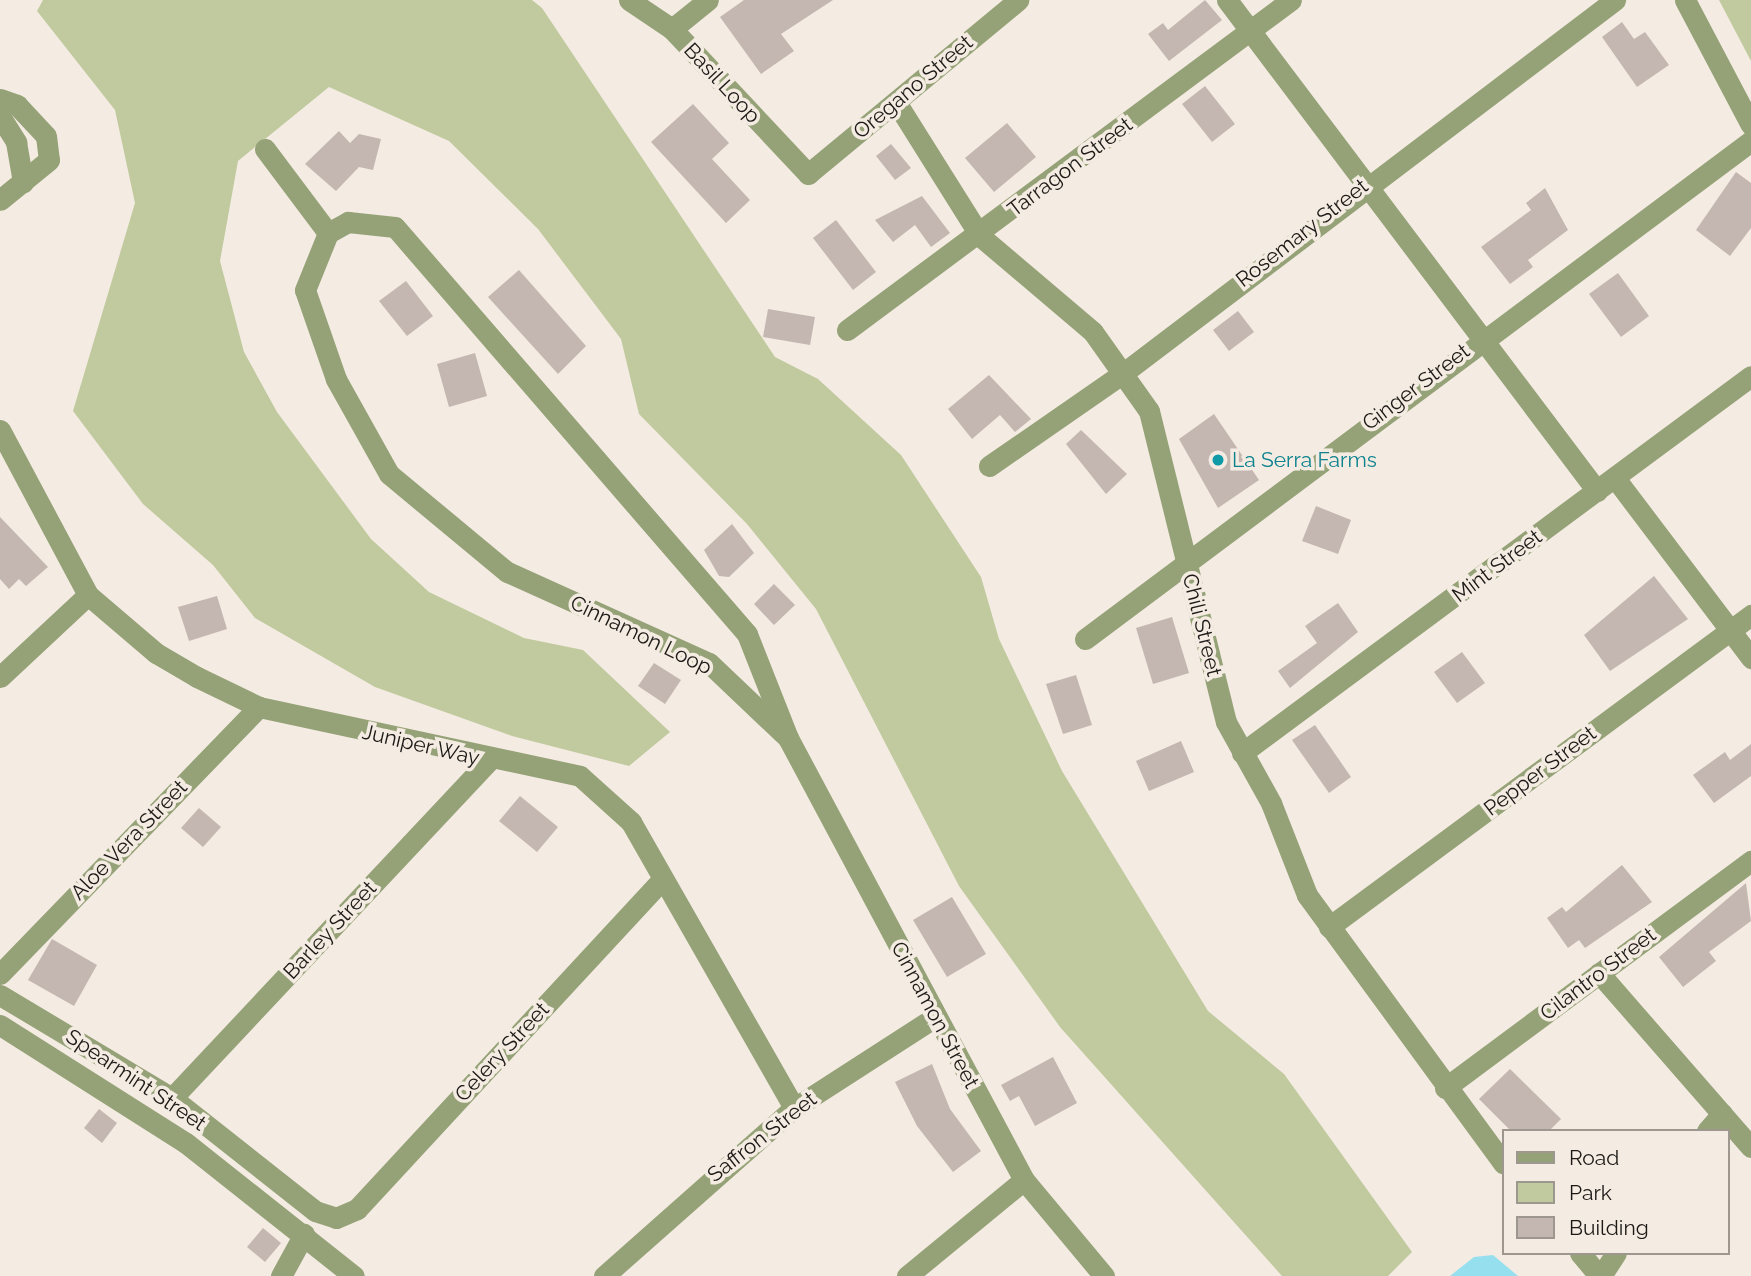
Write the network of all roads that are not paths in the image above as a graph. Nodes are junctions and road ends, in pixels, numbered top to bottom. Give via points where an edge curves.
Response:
1 (629, 0) edge
2 (708, 0) edge
3 (1018, 0) edge
4 (1227, 0) edge
5 (1290, 0) edge
6 (1615, 0) edge
7 (1685, 0) edge
8 (672, 29) junction
9 (1250, 29) junction
10 (0, 99) edge
11 (896, 102) junction
12 (0, 116) edge
13 (1751, 125) edge
14 (1751, 141) edge
15 (265, 149) dead end
16 (808, 174) joint
17 (23, 183) junction
18 (1366, 183) junction
19 (0, 200) edge
20 (328, 233) junction
21 (979, 236) junction
22 (847, 330) dead end
23 (1479, 338) junction
24 (1126, 371) junction
25 (1751, 376) edge
26 (0, 430) edge
27 (989, 466) dead end
28 (1615, 478) junction
29 (1597, 491) junction
30 (1186, 558) junction
31 (88, 595) junction
32 (1751, 615) edge
33 (1730, 630) junction
34 (1085, 639) dead end
35 (1751, 658) edge
36 (0, 677) edge
37 (259, 707) junction
38 (788, 738) junction
39 (1242, 753) junction
40 (488, 761) junction
41 (1751, 861) edge
42 (662, 880) junction
43 (1329, 927) junction
44 (1599, 973) junction
45 (0, 974) edge
46 (0, 995) edge
47 (935, 1017) junction
48 (0, 1026) edge
49 (1445, 1088) junction
50 (172, 1098) junction
51 (794, 1108) junction
52 (1722, 1114) junction
53 (1709, 1129) edge
54 (1751, 1147) edge
55 (1502, 1161) edge
56 (1024, 1180) junction
57 (336, 1218) joint
58 (304, 1234) junction
59 (1582, 1255) edge
60 (1615, 1255) edge
61 (281, 1276) edge
62 (354, 1276) edge
63 (604, 1276) edge
64 (907, 1276) edge
65 (1104, 1276) edge
66 (1600, 1276) edge

1 - 8 street, Basil Loop
2 - 8 street
3 - 11 street, Oregano Street
4 - 9 street
5 - 9 street, Tarragon Street
6 - 18 street, Rosemary Street
7 - 13 street
8 - 16 street, Basil Loop
9 - 18 street
9 - 21 street, Tarragon Street
10 - 17 street via 17,105 46,136 48,160
11 - 16 street, Oregano Street
11 - 21 street, Chili Street
12 - 17 street via 16,142
14 - 23 street, Ginger Street
15 - 20 street
17 - 19 street
18 - 23 street
18 - 24 street, Rosemary Street
20 - 38 street via 348,222 372,220 396,227 413,244 747,634
20 - 38 street, Cinnamon Loop via 305,290 336,379 389,474 508,572 709,663
21 - 22 street, Tarragon Street
21 - 24 street, Chili Street via 1062,301
23 - 29 street
23 - 30 street, Ginger Street
24 - 27 street, Rosemary Street
24 - 30 street, Chili Street via 1160,442
25 - 28 street, Mint Street
26 - 31 street, Juniper Way
28 - 29 street, Mint Street
28 - 33 street
29 - 39 street, Mint Street
30 - 34 street, Ginger Street
30 - 39 street, Chili Street via 1226,722
31 - 36 street
31 - 37 street, Juniper Way via 156,653
32 - 33 street, Pepper Street
33 - 35 street
33 - 43 street, Pepper Street
37 - 40 street, Juniper Way
37 - 45 street, Aloe Vera Street
38 - 47 street, Cinnamon Street
39 - 43 street, Chili Street via 1271,803 1307,895
40 - 42 street, Juniper Way via 580,776 631,822
40 - 50 street, Barley Street
41 - 44 street, Cilantro Street
42 - 51 street, Juniper Way
42 - 57 street, Celery Street via 356,1209
43 - 49 street, Chili Street
44 - 49 street, Cilantro Street
44 - 52 street
46 - 50 street, Spearmint Street
47 - 51 street, Saffron Street
47 - 56 street, Cinnamon Street
48 - 58 street via 177,1136
49 - 55 street, Chili Street
50 - 57 street, Spearmint Street via 314,1211
51 - 63 street, Saffron Street
52 - 53 street
52 - 54 street
56 - 64 street
56 - 65 street, Cinnamon Street
58 - 61 street
58 - 62 street
59 - 66 street
60 - 66 street

